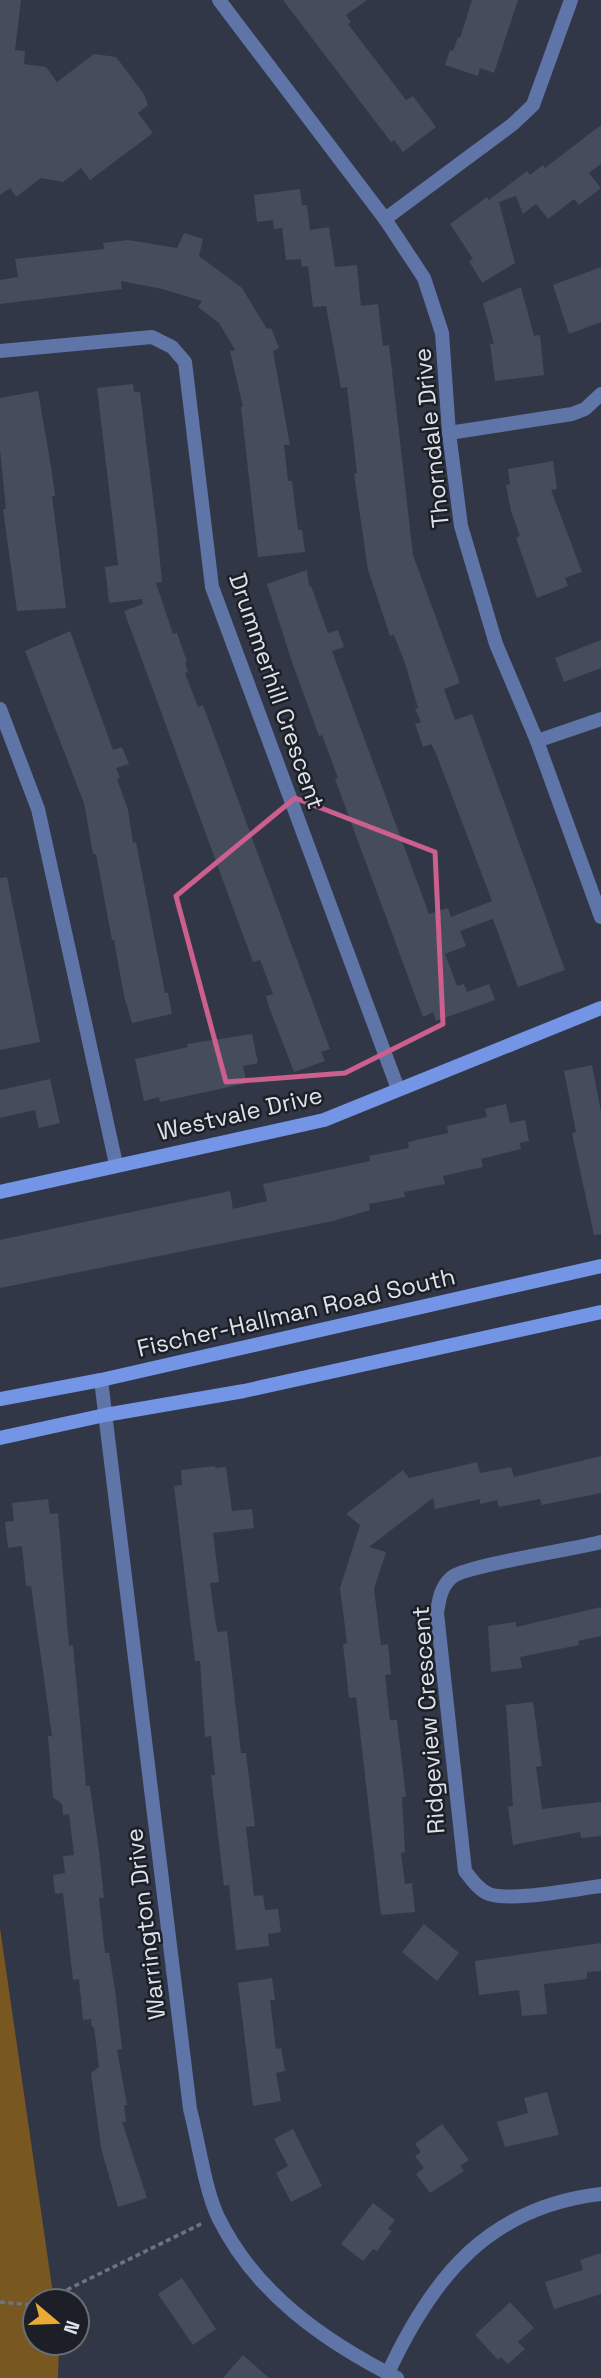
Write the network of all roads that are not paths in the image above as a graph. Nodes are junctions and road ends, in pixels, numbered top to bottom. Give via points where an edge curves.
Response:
1 (219, 0) edge
2 (570, 0) edge
3 (385, 219) junction
4 (0, 351) edge
5 (601, 394) edge
6 (449, 433) junction
7 (0, 709) edge
8 (601, 719) edge
9 (537, 741) junction
10 (601, 917) edge
11 (601, 1008) edge
12 (398, 1089) junction
13 (116, 1164) junction
14 (0, 1192) edge
15 (601, 1266) edge
16 (601, 1312) edge
17 (100, 1380) junction
18 (0, 1399) edge
19 (105, 1415) junction
20 (0, 1438) edge
21 (601, 1542) edge
22 (601, 1886) edge
23 (601, 2194) edge
24 (393, 2376) edge

1 - 3 street, Thorndale Drive
2 - 3 street via 533,105
3 - 6 street, Thorndale Drive via 424,278 442,333
4 - 12 street, Drummerhill Crescent via 152,337 172,347 185,362 212,587
5 - 6 street via 572,414
6 - 9 street, Thorndale Drive via 461,526 496,644
7 - 13 street via 38,809
8 - 9 street
9 - 10 street, Thorndale Drive
11 - 12 main road, Westvale Drive
12 - 13 main road, Westvale Drive via 324,1119
13 - 14 main road, Westvale Drive
15 - 17 main road, Fischer-Hallman Road South
16 - 19 main road via 244,1391
17 - 18 main road, Fischer-Hallman Road South
17 - 19 street, Warrington Drive
19 - 20 main road
19 - 24 street, Warrington Drive via 190,2109 217,2216 255,2276 318,2334
21 - 22 street, Ridgeview Crescent via 472,1567 452,1576 440,1593 437,1613 465,1871 489,1894 512,1896
23 - 24 street via 567,2198 512,2219 452,2267 401,2347

